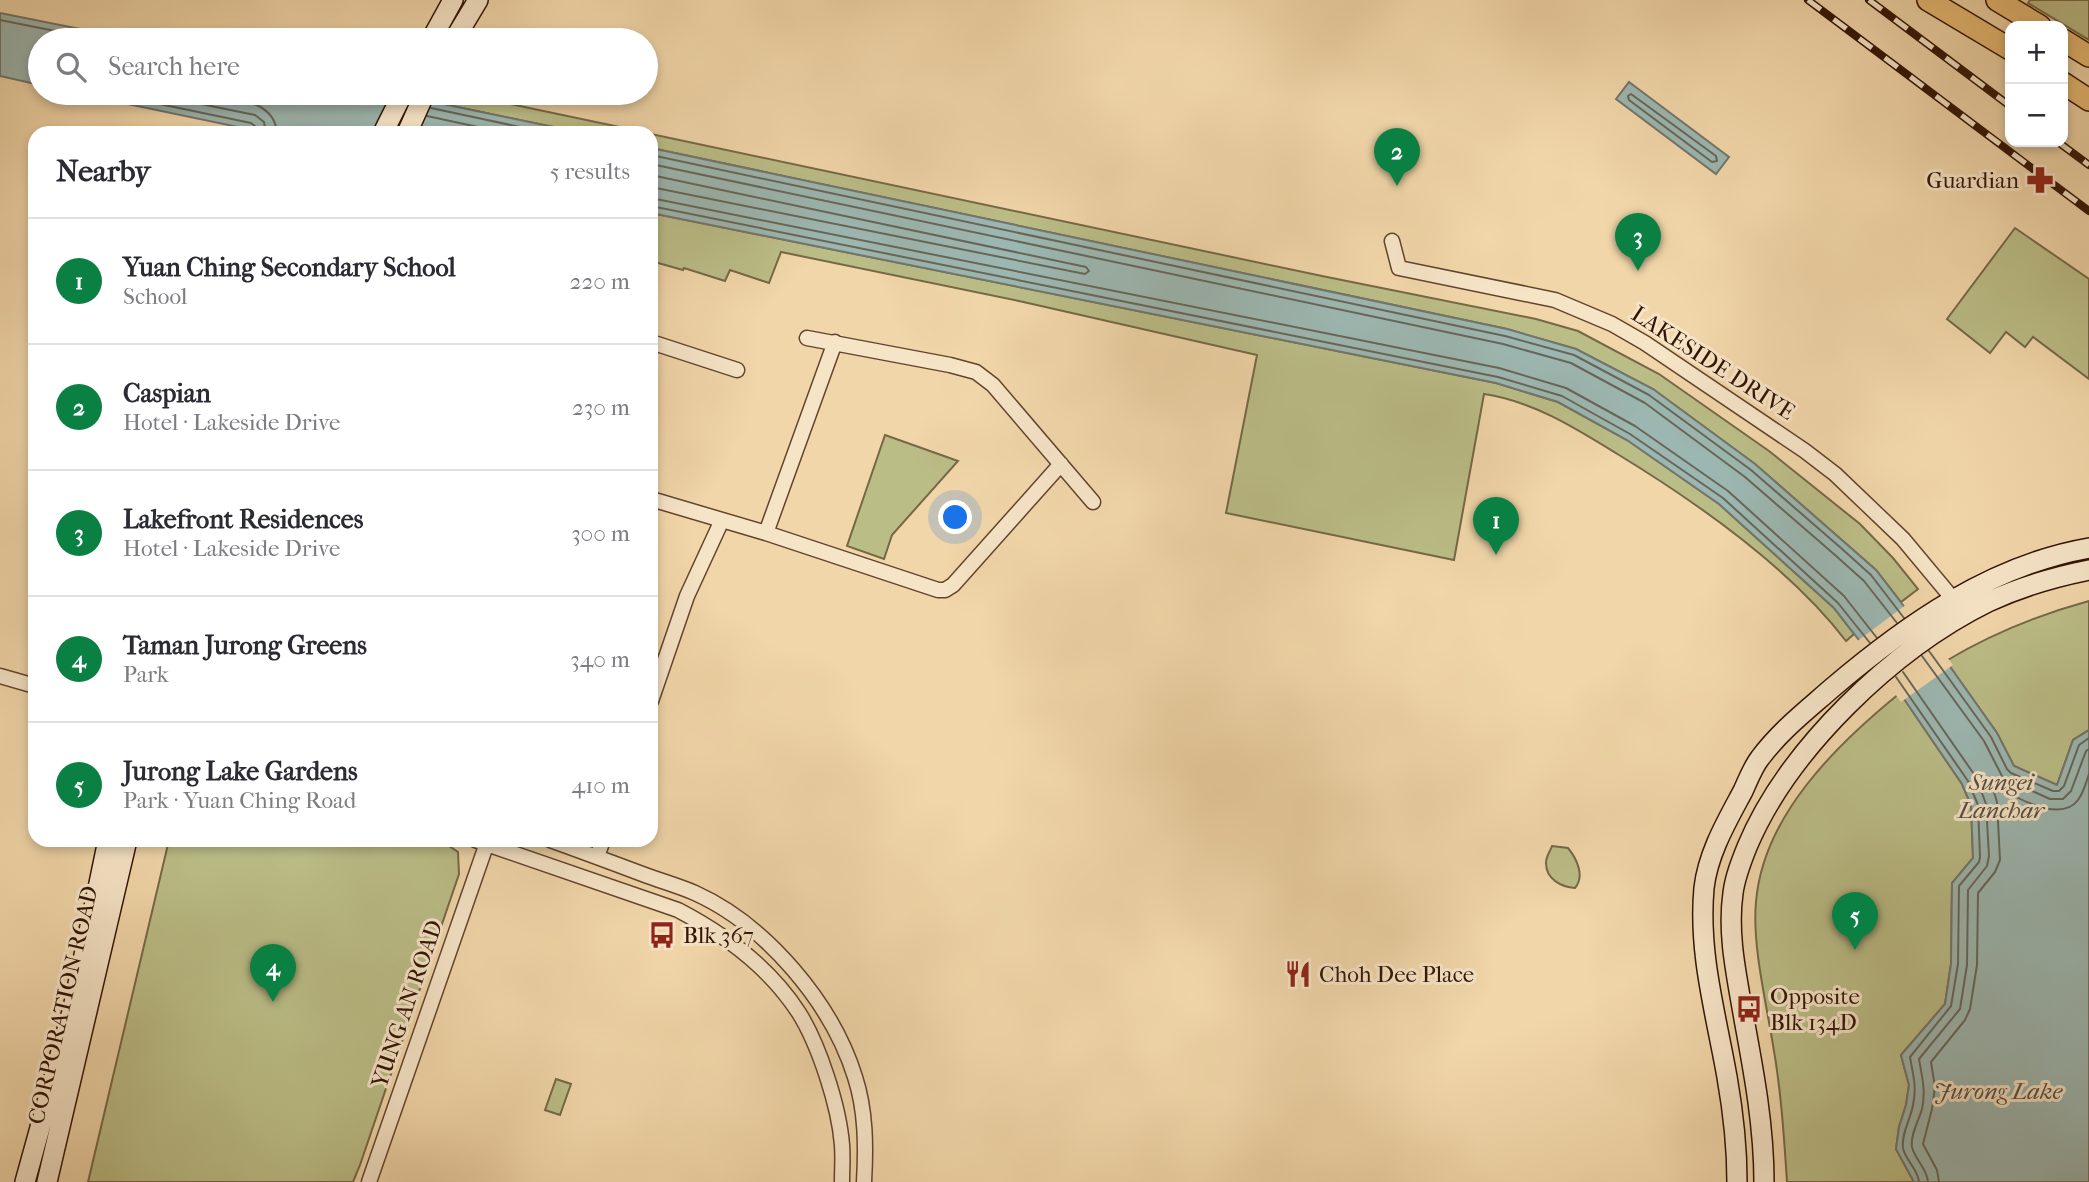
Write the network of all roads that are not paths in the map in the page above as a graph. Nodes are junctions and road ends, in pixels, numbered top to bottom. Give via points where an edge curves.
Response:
1 (453, 0) edge
2 (478, 0) edge
3 (1928, 0) edge
4 (1997, 0) edge
5 (2032, 21) edge
6 (438, 28) edge
7 (461, 28) edge
8 (2068, 43) edge
9 (2005, 47) edge
10 (2089, 56) edge
11 (2065, 84) edge
12 (2089, 100) edge
13 (397, 105) edge
14 (420, 105) edge
15 (386, 126) edge
16 (410, 126) edge
17 (1392, 242) dead end
18 (807, 338) dead end
19 (835, 342) junction
20 (658, 344) edge
21 (737, 370) dead end
22 (1060, 464) junction
23 (658, 501) edge
24 (1093, 502) dead end
25 (722, 520) junction
26 (766, 533) junction
27 (2089, 548) edge
28 (2089, 570) edge
29 (1959, 607) junction
30 (0, 676) edge
31 (658, 681) edge
32 (28, 684) edge
33 (107, 847) edge
34 (125, 847) edge
35 (481, 847) edge
36 (500, 847) edge
37 (569, 847) edge
38 (601, 847) edge
39 (597, 857) junction
40 (25, 1182) edge
41 (47, 1182) edge
42 (369, 1182) edge
43 (842, 1182) edge
44 (864, 1182) edge
45 (1737, 1182) edge
46 (1764, 1182) edge

1 - 6 street
2 - 7 street
3 - 9 main road
4 - 5 main road
8 - 10 main road
11 - 12 main road
13 - 15 street
14 - 16 street
17 - 29 street, LAKESIDE DRIVE via 1399,268 1555,300 1645,342 1835,474 1903,539
18 - 19 street
19 - 22 street via 976,372 993,385
19 - 26 street
20 - 21 street
22 - 24 street
22 - 26 street via 945,590
23 - 25 street
25 - 26 street
25 - 31 street via 687,596
27 - 29 street via 2017,568
28 - 29 street
29 - 45 street via 1919,621 1796,719 1759,759 1709,865 1703,945 1730,1099
29 - 46 street via 1932,637 1880,675 1817,736 1758,821 1740,863 1731,917 1734,960 1758,1098
30 - 32 street
33 - 40 street, CORPORATION ROAD via 73,1008
34 - 41 street, CORPORATION ROAD
35 - 42 street, YUNG AN ROAD
36 - 43 street via 678,910 708,926 768,975 799,1013 831,1089 842,1143
37 - 39 street
38 - 39 street
39 - 44 street via 716,904 750,926 783,959 839,1035 856,1078 866,1139

